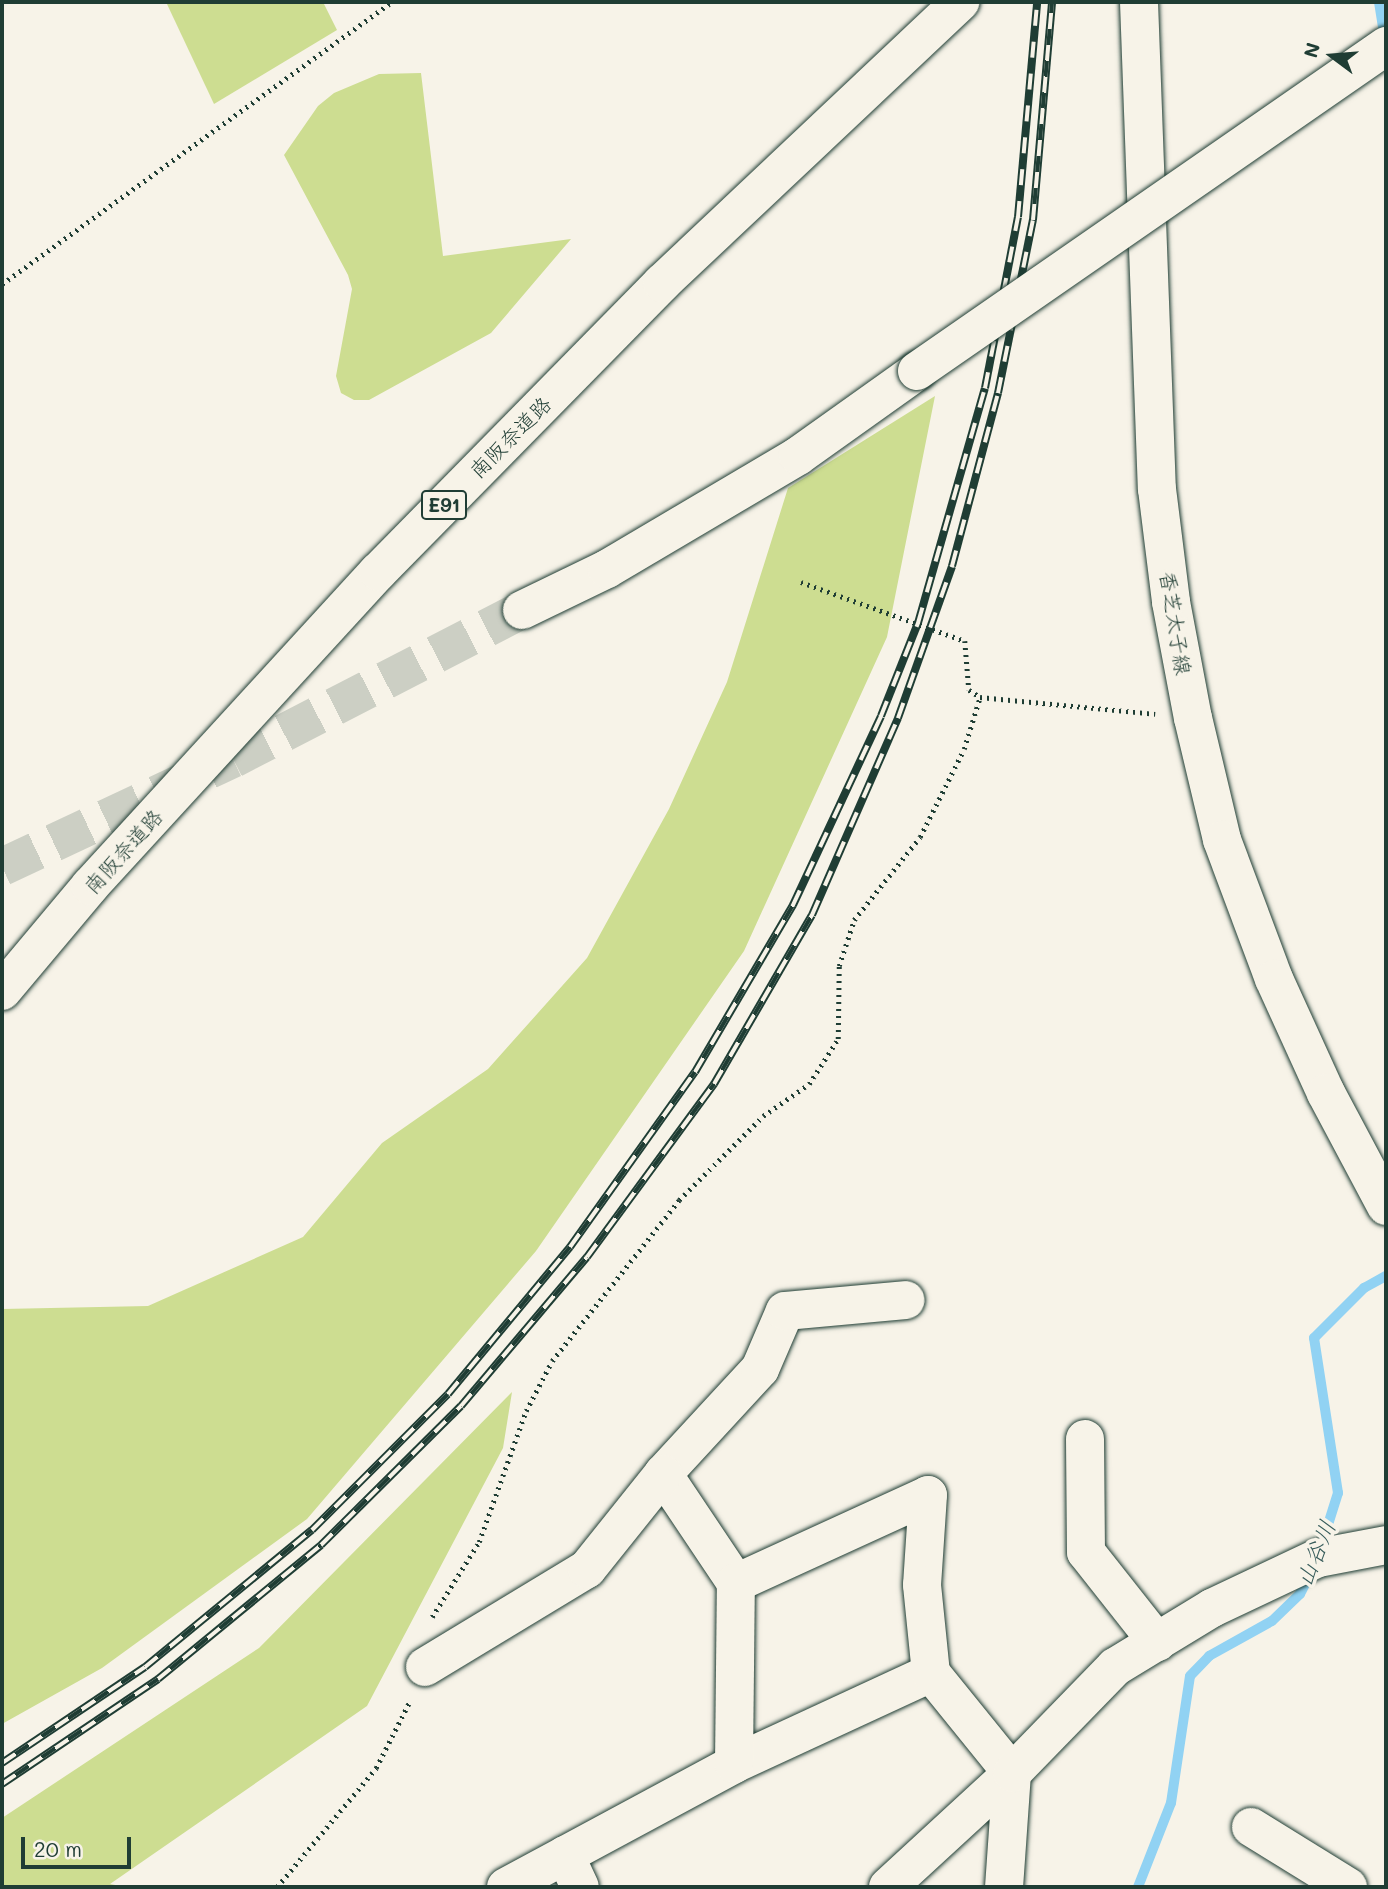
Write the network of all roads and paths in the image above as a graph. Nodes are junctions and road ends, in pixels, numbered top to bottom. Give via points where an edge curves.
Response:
1 (392, 2) edge
2 (960, 2) edge
3 (1139, 2) edge
4 (912, 24) edge
5 (1386, 46) edge
6 (2, 284) edge
7 (801, 582) dead end
8 (522, 610) tunnel mouth
9 (980, 697) junction
10 (1192, 718) junction
11 (2, 955) edge
12 (2, 991) edge
13 (1386, 1206) edge
14 (905, 1300) dead end
15 (1085, 1439) dead end
16 (663, 1474) junction
17 (1386, 1545) edge
18 (736, 1583) junction
19 (1157, 1642) junction
20 (425, 1667) junction
21 (931, 1673) junction
22 (734, 1764) junction
23 (1012, 1773) junction
24 (1251, 1827) dead end
25 (572, 1871) edge
26 (277, 1887) edge
27 (506, 1887) edge
28 (888, 1887) edge
29 (1004, 1887) edge
30 (1348, 1887) edge

1 - 6 path
2 - 4 main road, 南阪奈道路 / E91
3 - 10 main road, 香芝太子線 via 1157,489
4 - 11 main road, 南阪奈道路 / E91 via 649,263 360,556
4 - 12 main road, 南阪奈道路 / E91 via 378,572 90,886
5 - 8 main road, bridge via 798,456 607,569
7 - 9 path via 965,641 969,691
9 - 10 path
9 - 20 path via 964,750 920,837 854,920 839,966 838,1039 809,1084 763,1116 679,1199 552,1361 526,1411 479,1542 428,1622
10 - 13 main road, 香芝太子線 via 1222,841 1274,979 1326,1093
14 - 16 main road via 785,1311 760,1369
15 - 19 main road via 1086,1552
16 - 18 main road
16 - 20 main road via 587,1569
17 - 19 main road via 1318,1558 1212,1608
18 - 21 main road via 928,1495 922,1585
18 - 22 main road
19 - 23 main road via 1115,1667
20 - 26 path via 376,1769
21 - 22 main road
21 - 23 main road
22 - 25 main road
23 - 28 main road
23 - 29 main road
24 - 30 main road
25 - 27 main road

